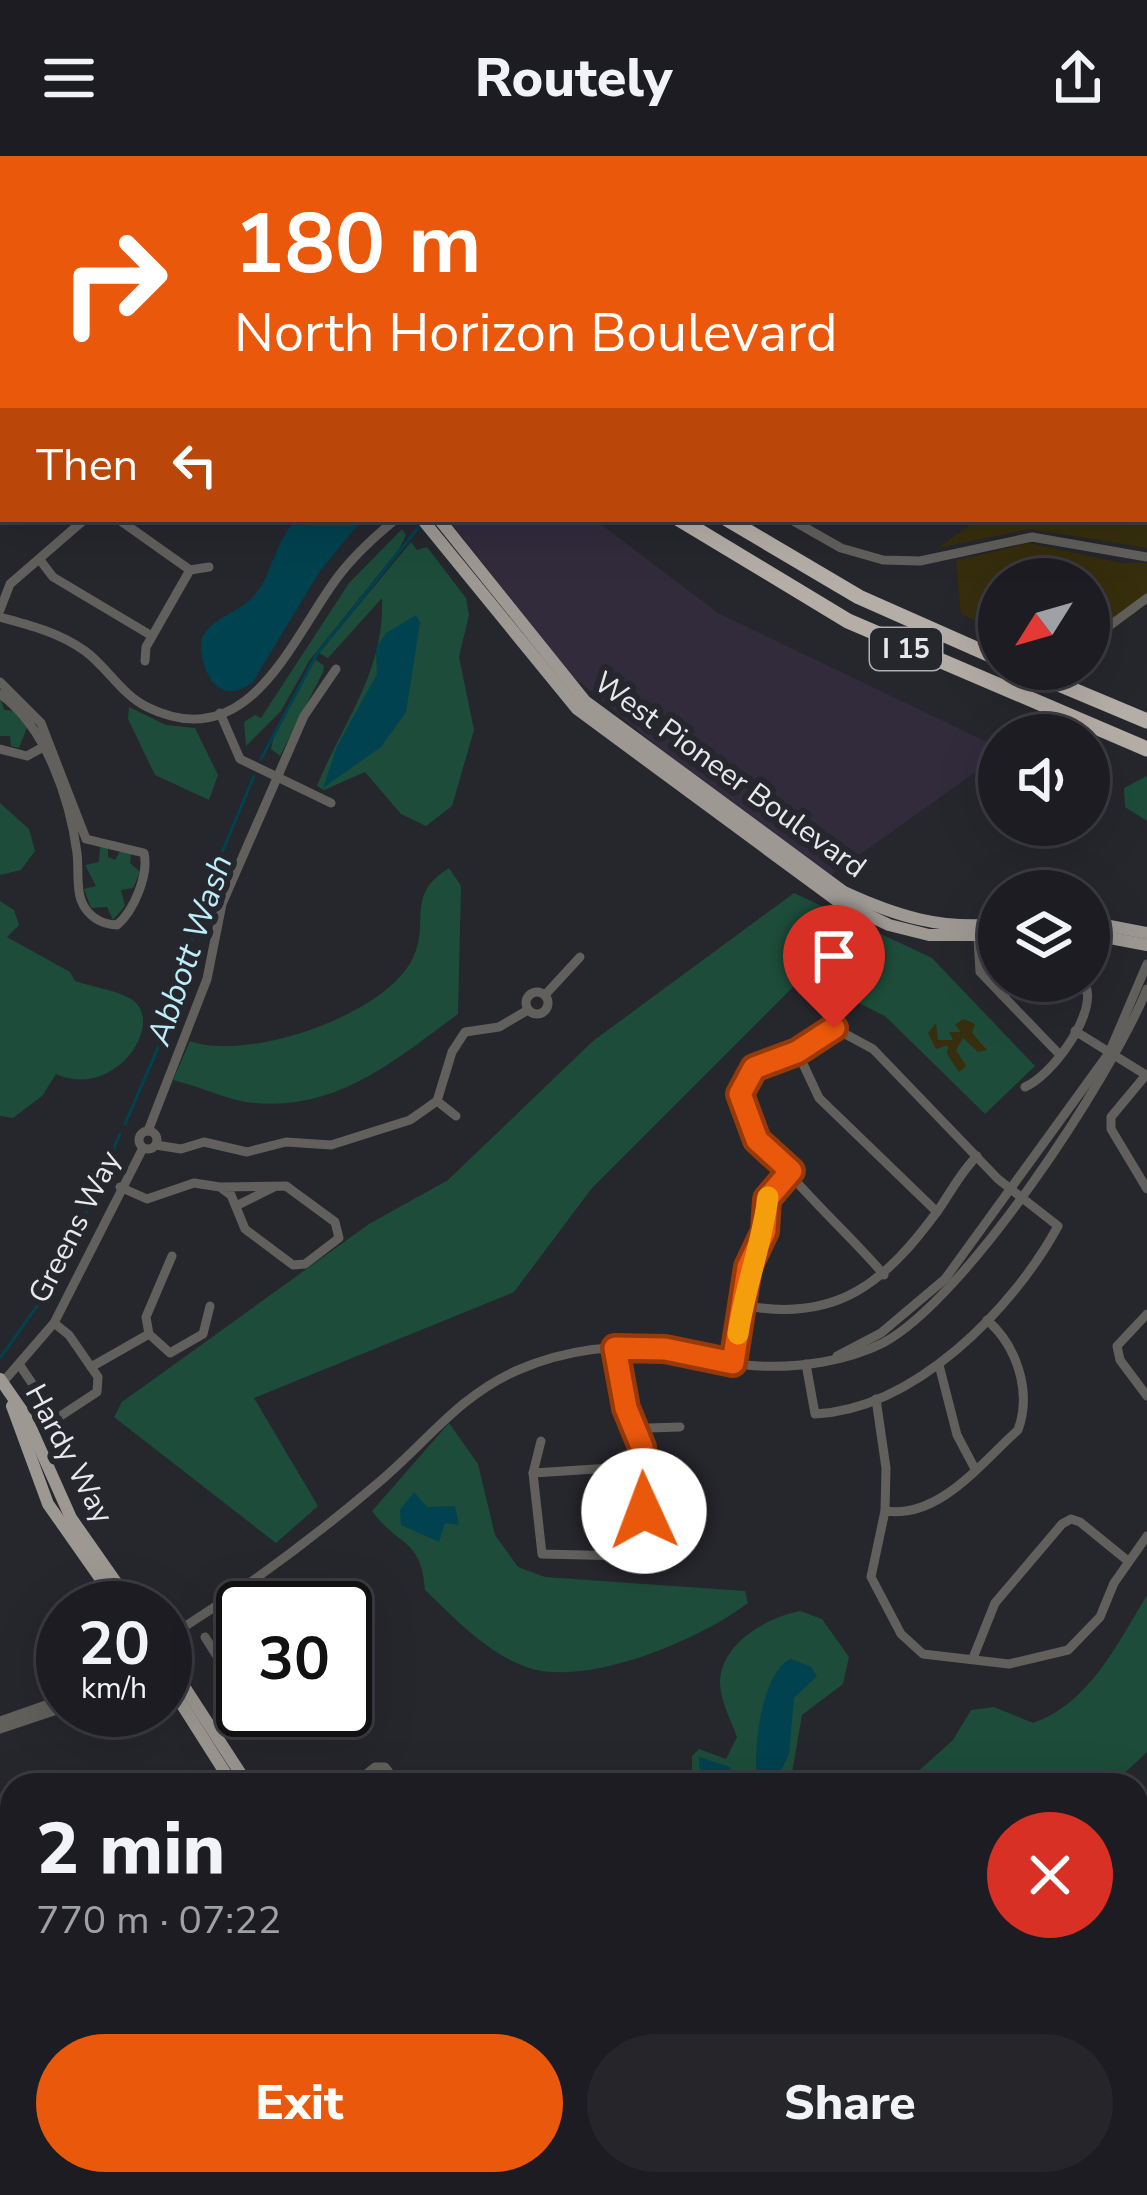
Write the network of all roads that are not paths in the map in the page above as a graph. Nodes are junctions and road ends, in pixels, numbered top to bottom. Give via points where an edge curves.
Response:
1 (82, 522) edge
2 (122, 522) edge
3 (393, 522) edge
4 (424, 522) edge
5 (441, 522) edge
6 (684, 522) edge
7 (732, 522) edge
8 (795, 522) edge
9 (1147, 556) edge
10 (40, 560) junction
11 (209, 567) dead end
12 (190, 570) junction
13 (1147, 598) edge
14 (0, 614) edge
15 (1110, 625) edge
16 (152, 636) junction
17 (978, 650) edge
18 (146, 661) dead end
19 (336, 669) dead end
20 (0, 682) edge
21 (1073, 690) edge
22 (0, 694) edge
23 (220, 713) junction
24 (1147, 721) edge
25 (47, 745) junction
26 (0, 749) edge
27 (1147, 749) edge
28 (276, 776) junction
29 (331, 802) dead end
30 (93, 843) junction
31 (77, 854) junction
32 (978, 924) edge
33 (1110, 926) edge
34 (1147, 933) edge
35 (978, 938) edge
36 (1110, 938) edge
37 (1147, 945) edge
38 (580, 957) dead end
39 (1147, 964) edge
40 (1147, 989) edge
41 (545, 995) junction
42 (1010, 1002) edge
43 (1088, 1002) edge
44 (528, 1010) junction
45 (1075, 1031) junction
46 (797, 1052) junction
47 (1059, 1054) junction
48 (1113, 1055) junction
49 (1025, 1087) dead end
50 (437, 1101) junction
51 (455, 1116) dead end
52 (148, 1131) junction
53 (156, 1145) junction
54 (142, 1148) junction
55 (977, 1156) junction
56 (791, 1171) junction
57 (279, 1184) junction
58 (120, 1187) junction
59 (220, 1187) junction
60 (1147, 1189) edge
61 (1016, 1193) junction
62 (236, 1206) junction
63 (937, 1212) junction
64 (172, 1256) dead end
65 (884, 1275) junction
66 (742, 1305) junction
67 (210, 1306) dead end
68 (1147, 1314) edge
69 (987, 1320) junction
70 (54, 1323) junction
71 (149, 1334) junction
72 (615, 1348) junction
73 (733, 1363) junction
74 (806, 1364) junction
75 (939, 1366) junction
76 (21, 1367) junction
77 (91, 1367) junction
78 (1, 1381) edge
79 (1147, 1396) edge
80 (876, 1400) junction
81 (680, 1427) dead end
82 (638, 1436) junction
83 (541, 1441) dead end
84 (643, 1466) junction
85 (975, 1469) junction
86 (533, 1473) junction
87 (885, 1511) junction
88 (1147, 1536) edge
89 (646, 1556) junction
90 (669, 1557) dead end
91 (1128, 1561) junction
92 (102, 1581) edge
93 (115, 1581) edge
94 (252, 1581) edge
95 (206, 1637) dead end
96 (216, 1655) edge
97 (973, 1658) junction
98 (192, 1699) edge
99 (36, 1710) edge
100 (36, 1715) edge
101 (192, 1720) edge
102 (0, 1725) edge
103 (225, 1773) edge
104 (240, 1773) edge

1 - 10 street
2 - 12 street
3 - 23 street via 337,578 271,681
4 - 35 main road, West Pioneer Boulevard via 549,682 595,723 836,900 889,926
5 - 32 main road, West Pioneer Boulevard via 585,701 844,892 928,924
6 - 27 highway, I 15 via 848,621
7 - 17 highway, I 15 via 859,597
8 - 9 street via 883,560 920,561 1032,537
10 - 14 street via 10,584
10 - 16 street via 53,577
11 - 12 street
12 - 16 street
13 - 15 street
14 - 23 street via 85,651 153,710 195,718
16 - 18 street
19 - 28 street, Greens Way
20 - 25 street via 28,706
21 - 24 highway
22 - 25 street
23 - 28 street via 233,751
25 - 26 street via 27,756
25 - 30 street
25 - 31 street
28 - 29 street
28 - 52 street, Greens Way via 222,904 207,979
30 - 31 street
30 - 31 street via 136,847 146,858 117,925 88,914
33 - 34 main road
36 - 37 main road
38 - 41 street
39 - 48 street
40 - 48 street
41 - 44 street via 528,996
41 - 44 street via 545,1012
42 - 47 street
43 - 45 street
44 - 50 street via 500,1027 465,1032
45 - 47 street
45 - 48 street
46 - 55 street via 834,1028 873,1049
46 - 56 street via 754,1068 740,1094 757,1140
46 - 63 street via 819,1098
47 - 49 street
48 - 60 street via 1145,1075 1111,1129
48 - 61 street
50 - 51 street
50 - 53 street via 410,1120 332,1145 286,1142 247,1152 204,1142
52 - 53 street
52 - 54 street, Greens Way via 139,1137
53 - 54 street
54 - 58 street, Greens Way
55 - 61 street
55 - 63 street
56 - 65 street
56 - 66 street via 767,1199
57 - 59 street
57 - 62 street
57 - 62 street via 340,1230 300,1266 245,1229
58 - 59 street via 147,1199 194,1183
58 - 70 street, Greens Way
59 - 62 street
61 - 69 street via 1058,1226
61 - 74 street via 924,1315 851,1357
63 - 65 street
64 - 71 street via 146,1317
65 - 66 street via 818,1307
66 - 73 street
67 - 71 street via 203,1334 178,1352
68 - 79 street via 1117,1346
69 - 75 street
69 - 85 street via 1011,1346 1025,1411 1018,1430
70 - 76 street, Greens Way
70 - 77 street
71 - 77 street
72 - 73 street
72 - 82 street
72 - 94 street via 562,1355 486,1386
73 - 74 street
74 - 80 street via 814,1414
75 - 80 street
75 - 85 street
76 - 77 street via 56,1419 97,1392
76 - 78 street, Greens Way
78 - 92 main road, Hardy Way via 48,1504
78 - 93 main road, Hardy Way via 25,1414 64,1507
80 - 87 street
81 - 82 street
82 - 84 street
83 - 86 street
84 - 86 street
84 - 89 street
85 - 87 street via 928,1509
86 - 89 street via 542,1554
87 - 97 street via 872,1556 878,1597 912,1647
88 - 91 street
89 - 90 street
91 - 97 street via 1100,1617 1068,1650 1009,1664
91 - 97 street via 1071,1519 990,1600
95 - 96 street
98 - 104 main road
99 - 102 street
100 - 102 street
101 - 103 main road

